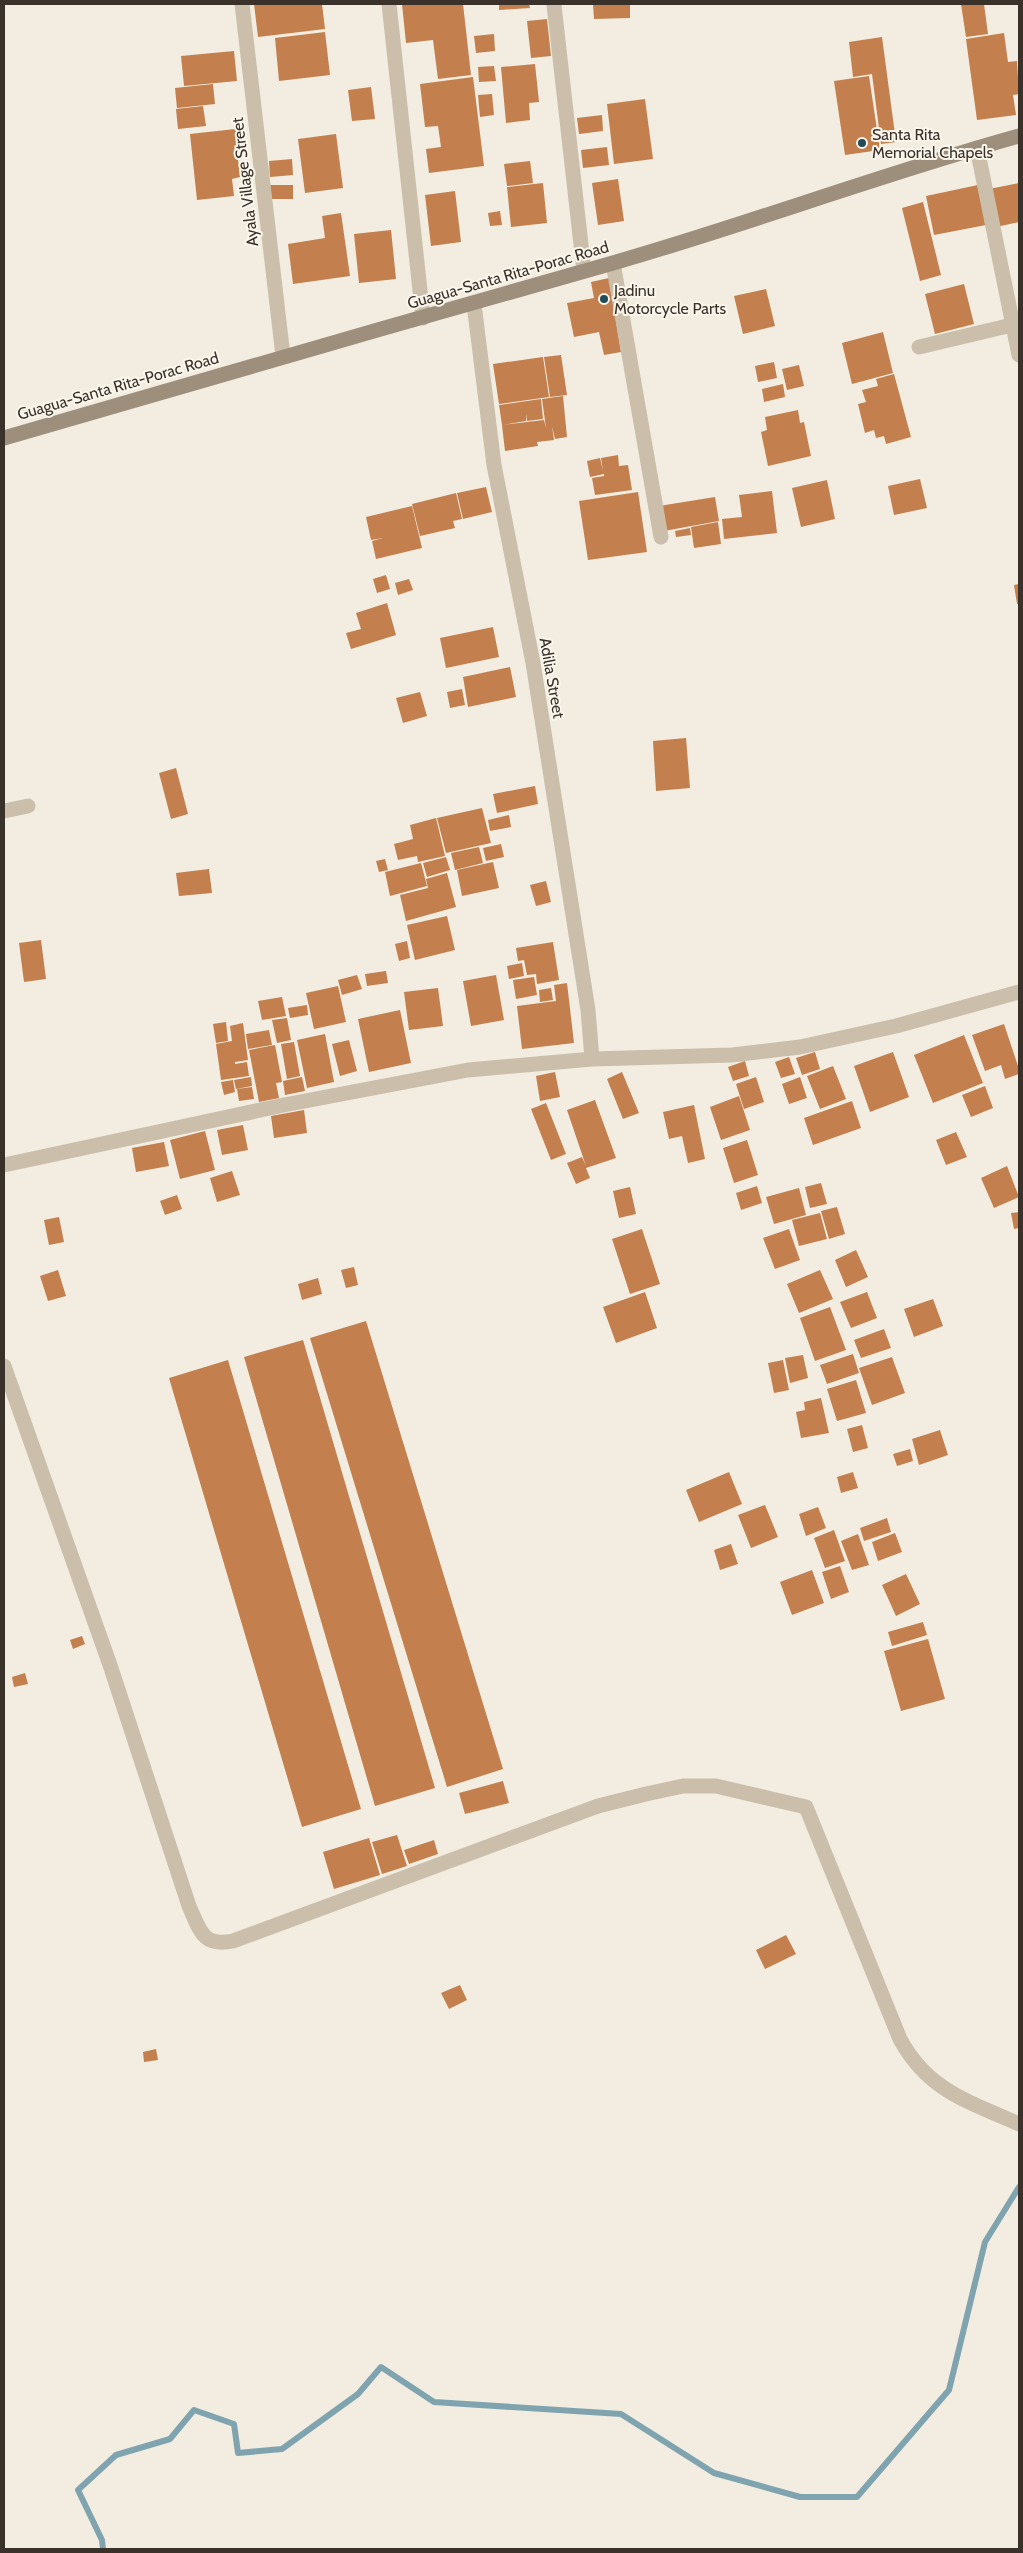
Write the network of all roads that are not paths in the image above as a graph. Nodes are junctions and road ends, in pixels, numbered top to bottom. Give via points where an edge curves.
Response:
1 (242, 4) edge
2 (388, 4) edge
3 (554, 5) edge
4 (1019, 136) edge
5 (977, 148) junction
6 (614, 263) junction
7 (584, 271) junction
8 (474, 304) junction
9 (423, 318) junction
10 (1012, 325) junction
11 (919, 347) dead end
12 (283, 356) junction
13 (1019, 356) edge
14 (4, 438) edge
15 (661, 537) dead end
16 (28, 806) dead end
17 (4, 811) edge
18 (1019, 992) edge
19 (592, 1059) junction
20 (4, 1165) edge
21 (4, 1366) edge
22 (1019, 2124) edge

1 - 12 street, Ayala Village Street
2 - 9 street
3 - 7 street
4 - 5 main road, Guagua-Santa Rita-Porac Road
5 - 6 main road, Guagua-Santa Rita-Porac Road
5 - 10 street
6 - 7 main road, Guagua-Santa Rita-Porac Road
6 - 15 street
7 - 8 main road, Guagua-Santa Rita-Porac Road
8 - 9 main road, Guagua-Santa Rita-Porac Road
8 - 19 street, Adilia Street via 494,465 533,663 588,1010
9 - 12 main road, Guagua-Santa Rita-Porac Road
10 - 11 street
10 - 13 street
12 - 14 main road, Guagua-Santa Rita-Porac Road
16 - 17 street
18 - 19 street via 896,1026 800,1047 732,1055
19 - 20 street via 468,1070
21 - 22 street via 110,1666 189,1906 206,1939 214,1943 233,1941 598,1806 683,1786 725,1788 806,1807 900,2039 912,2060 944,2089

